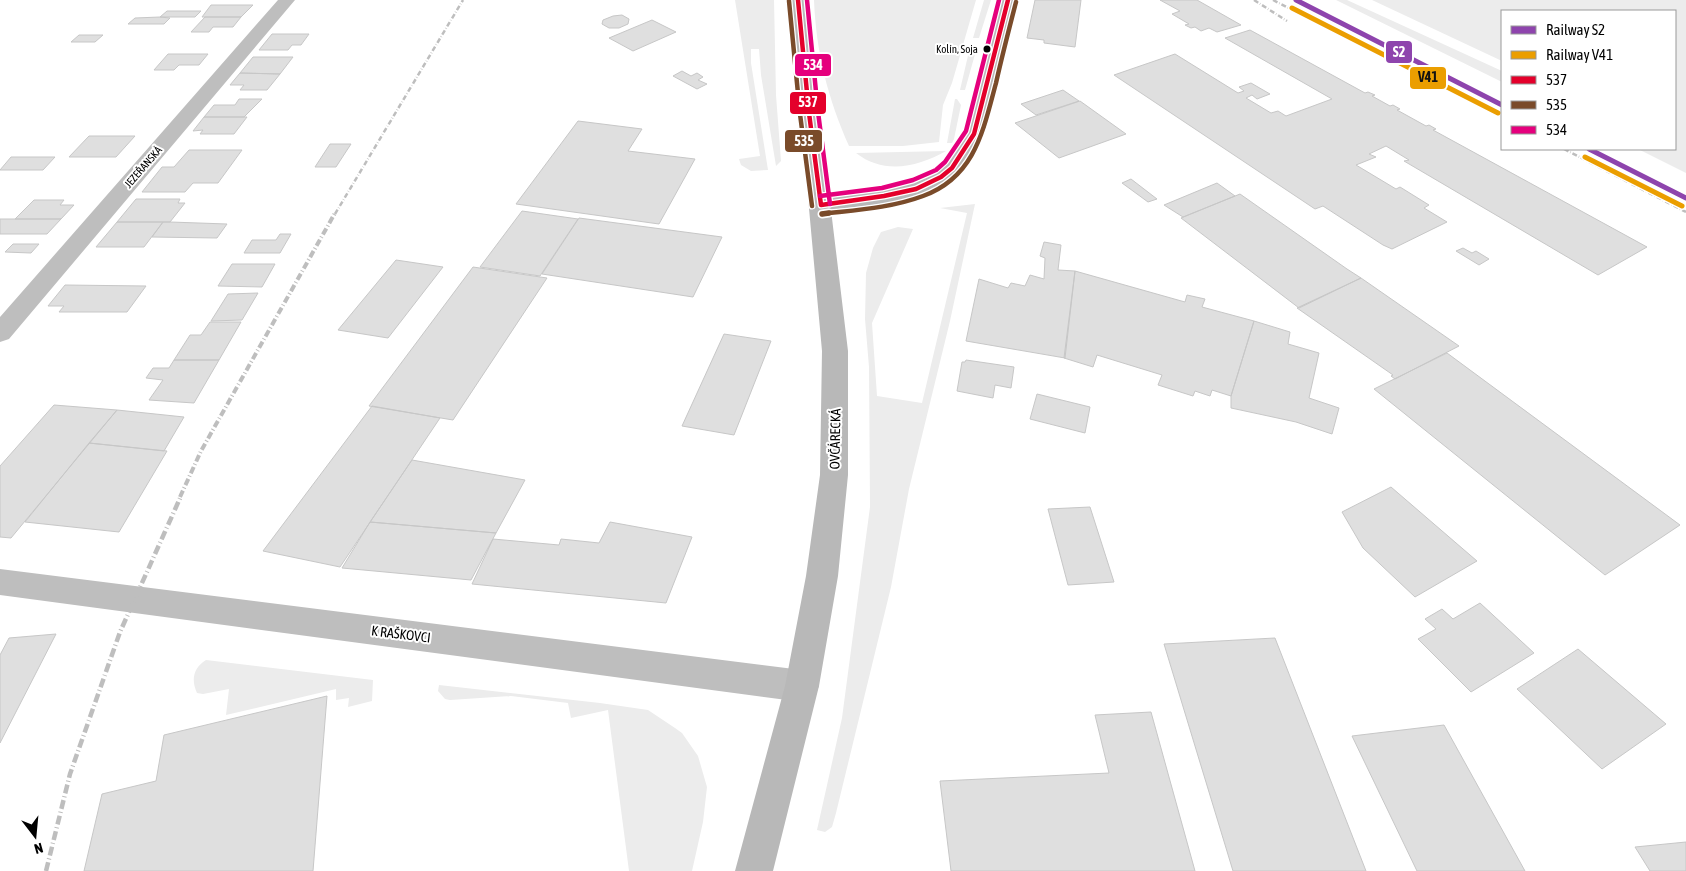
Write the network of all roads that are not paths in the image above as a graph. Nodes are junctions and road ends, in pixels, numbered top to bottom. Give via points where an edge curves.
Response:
1 (287, 0) edge
2 (798, 0) edge
3 (1008, 0) edge
4 (821, 205) junction
5 (0, 333) edge
6 (0, 582) edge
7 (802, 686) junction
8 (754, 871) edge

1 - 5 street, JEZEŘANSKÁ
2 - 4 main road, OVČÁRECKÁ
3 - 4 main road via 974,134 954,166 940,178 921,187
4 - 7 main road, OVČÁRECKÁ via 836,369 834,475 822,576
6 - 7 street, K RAŠKOVCI
7 - 8 main road, OVČÁRECKÁ

